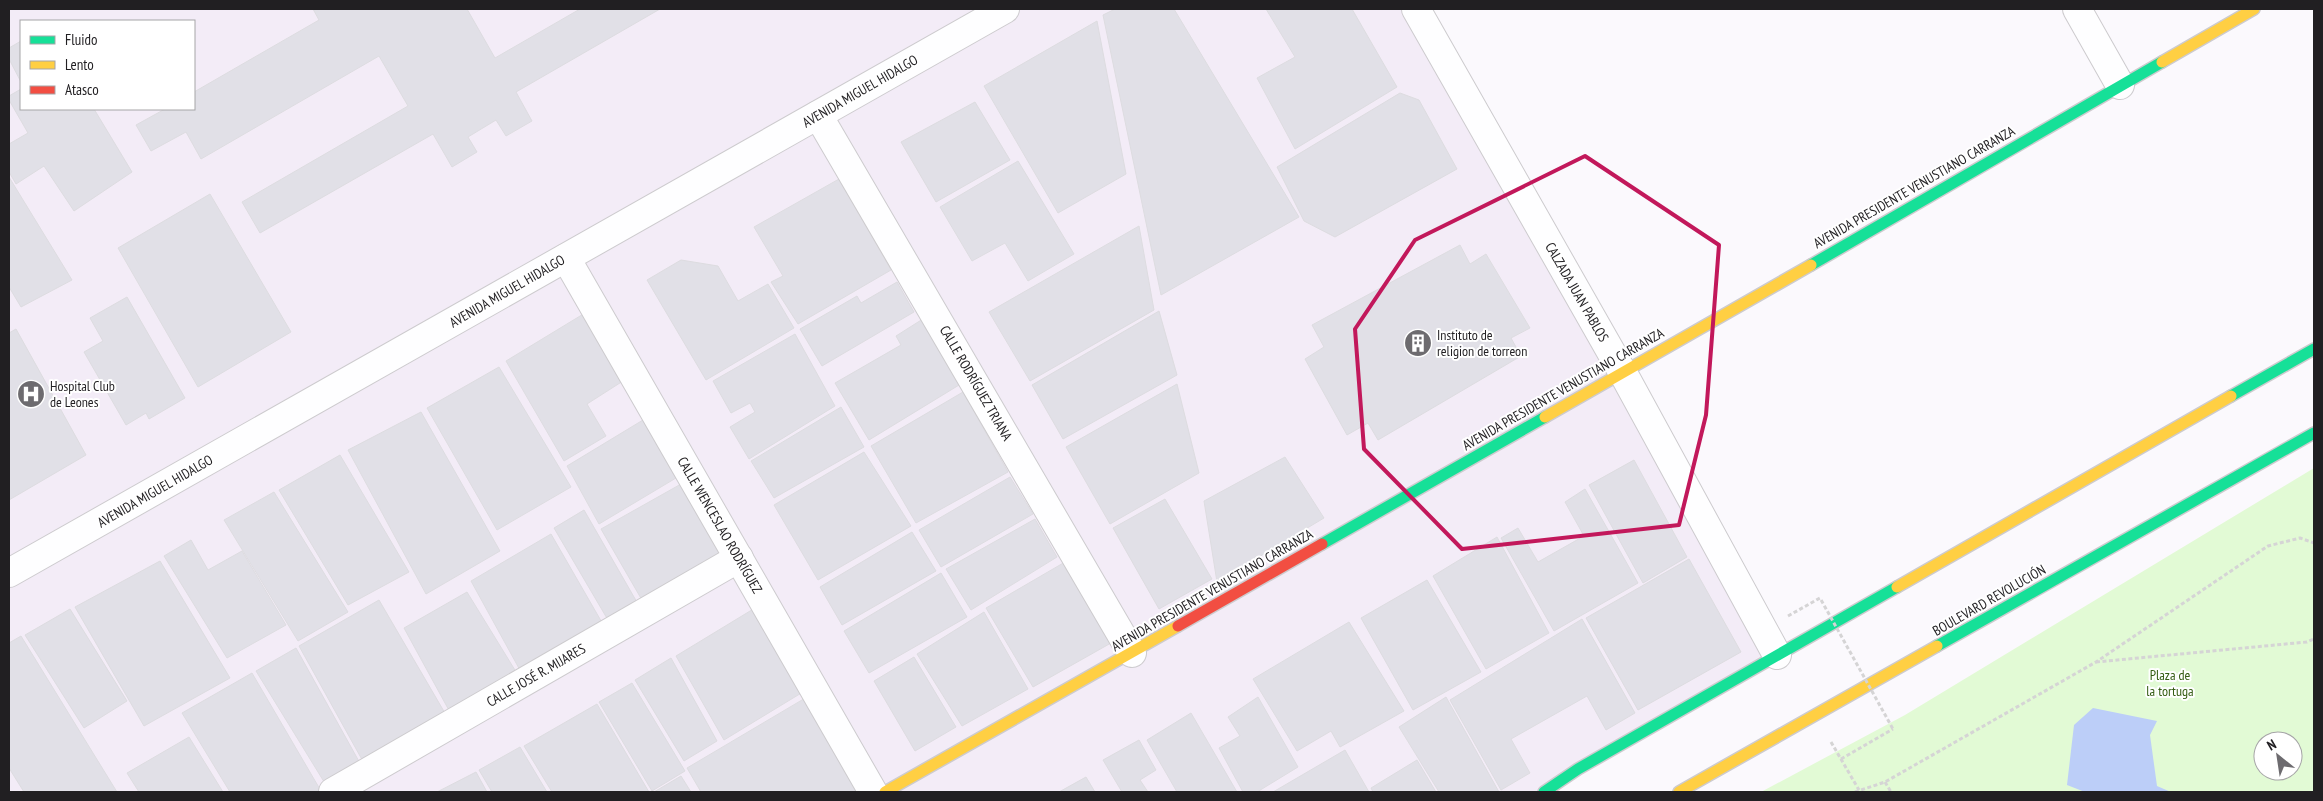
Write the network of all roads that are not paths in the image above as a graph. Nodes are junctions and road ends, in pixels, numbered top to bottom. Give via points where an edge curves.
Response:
1 (1005, 9) edge
2 (1416, 9) edge
3 (2076, 9) edge
4 (2254, 9) edge
5 (2120, 85) junction
6 (818, 115) junction
7 (566, 258) junction
8 (2314, 350) edge
9 (1623, 373) junction
10 (2314, 433) edge
11 (739, 558) junction
12 (9, 573) edge
13 (1132, 653) junction
14 (1777, 655) junction
15 (1578, 769) junction
16 (333, 792) edge
17 (873, 792) edge
18 (885, 792) edge
19 (1536, 792) edge
20 (1544, 792) edge
21 (1679, 792) edge

1 - 6 street, AVENIDA MIGUEL HIDALGO
2 - 9 street, CALZADA JUAN PABLOS
3 - 5 street
4 - 5 main road, AVENIDA PRESIDENTE VENUSTIANO CARRANZA
5 - 9 main road, AVENIDA PRESIDENTE VENUSTIANO CARRANZA
6 - 7 street, AVENIDA MIGUEL HIDALGO
6 - 13 street, CALLE RODRÍGUEZ TRIANA
7 - 11 street, CALLE WENCESLAO RODRÍGUEZ
7 - 12 street, AVENIDA MIGUEL HIDALGO
8 - 14 main road
9 - 13 main road, AVENIDA PRESIDENTE VENUSTIANO CARRANZA
9 - 14 street, CALZADA JUAN PABLOS
10 - 21 main road, BOULEVARD REVOLUCIÓN
11 - 16 street, CALLE JOSÉ R. MIJARES
11 - 17 street, CALLE WENCESLAO RODRÍGUEZ
13 - 18 main road, AVENIDA PRESIDENTE VENUSTIANO CARRANZA
14 - 15 main road
15 - 19 main road
15 - 20 main road

